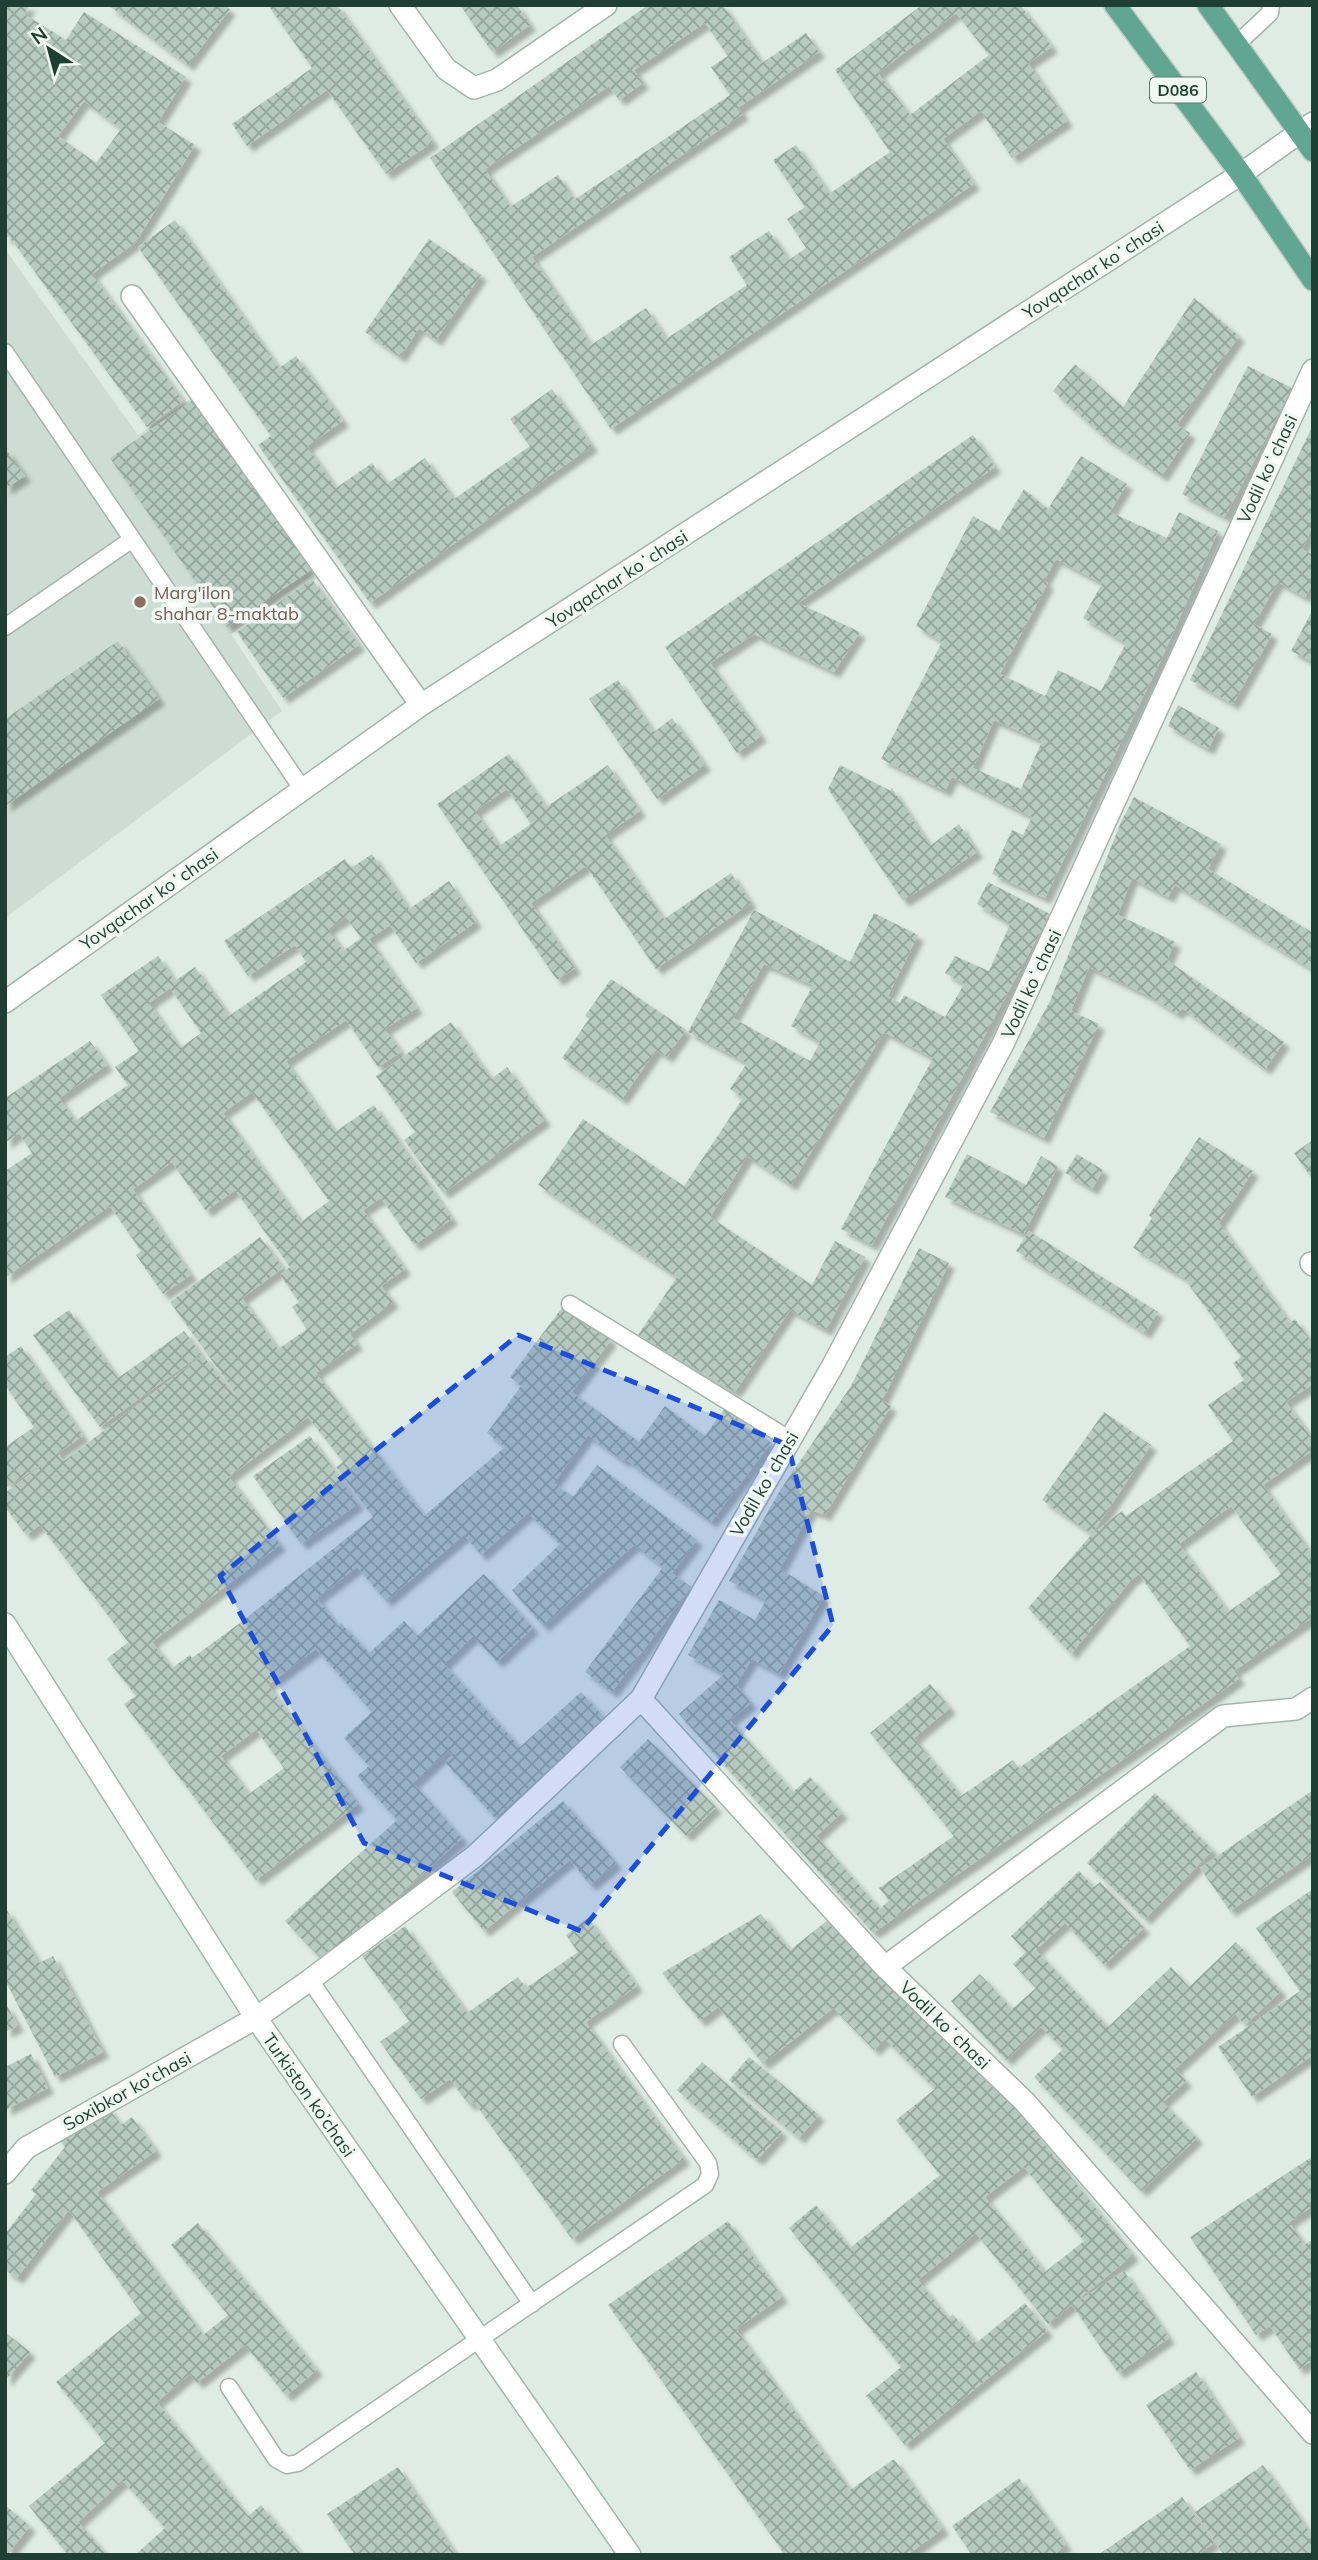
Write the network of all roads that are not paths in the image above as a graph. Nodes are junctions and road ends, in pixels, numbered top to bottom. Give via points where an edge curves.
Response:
1 (400, 5) edge
2 (606, 5) edge
3 (1115, 5) edge
4 (1208, 5) edge
5 (1271, 5) edge
6 (1237, 45) junction
7 (1306, 127) edge
8 (1313, 151) edge
9 (1241, 174) junction
10 (1313, 280) edge
11 (132, 296) dead end
12 (5, 352) edge
13 (1313, 370) edge
14 (131, 540) junction
15 (5, 627) edge
16 (421, 705) junction
17 (303, 790) junction
18 (5, 1002) edge
19 (570, 1304) dead end
20 (789, 1439) junction
21 (5, 1624) edge
22 (1313, 1698) edge
23 (641, 1699) junction
24 (885, 1967) junction
25 (310, 1980) junction
26 (256, 2018) junction
27 (622, 2044) dead end
28 (26, 2148) junction
29 (5, 2155) edge
30 (5, 2173) edge
31 (532, 2304) junction
32 (480, 2339) junction
33 (229, 2387) dead end
34 (1313, 2433) edge
35 (630, 2555) edge

1 - 2 street via 446,69 474,88 497,80
3 - 9 main road, D086
4 - 6 main road
5 - 6 lane via 1270,13
6 - 7 main road
7 - 8 main road
7 - 9 street, Yovqachar koʻchasi
9 - 10 main road, D086
9 - 16 street, Yovqachar koʻchasi
11 - 16 street
12 - 14 lane
13 - 20 street, Vodil koʻchasi via 1003,1044 832,1367
14 - 15 lane
14 - 17 lane
16 - 17 street, Yovqachar koʻchasi
17 - 18 street, Yovqachar koʻchasi
19 - 20 lane
20 - 23 street, Vodil koʻchasi
21 - 26 street, Turkiston ko’chasi
22 - 24 street via 1296,1709 1223,1716
23 - 24 street, Vodil koʻchasi
23 - 25 street, Soxibkor ko'chasi via 475,1856
24 - 34 street, Vodil koʻchasi via 1025,2102
25 - 26 street, Soxibkor ko'chasi
25 - 31 lane
26 - 28 street, Soxibkor ko'chasi
26 - 32 street, Turkiston ko’chasi
27 - 31 lane via 708,2163 710,2174 705,2185
28 - 29 lane
28 - 30 street, Soxibkor ko'chasi
31 - 32 lane
32 - 33 lane via 298,2463 287,2465 276,2459
32 - 35 street, Turkiston ko’chasi

